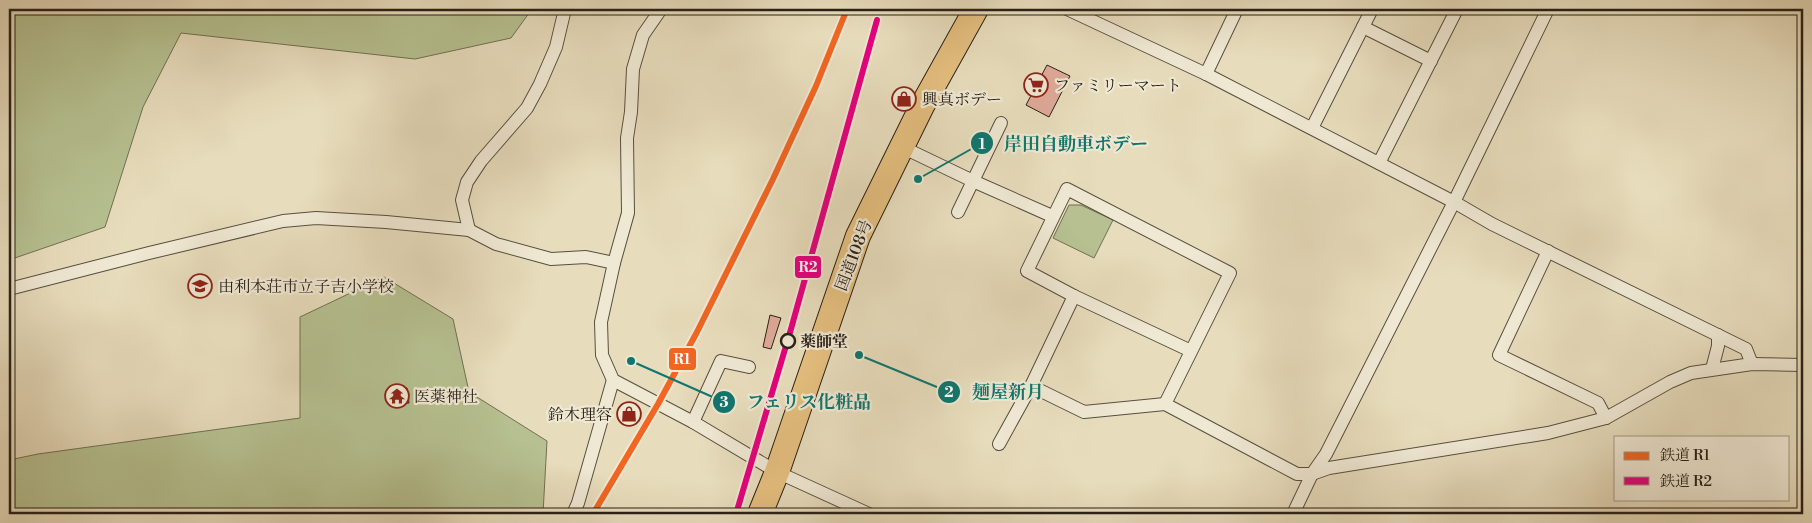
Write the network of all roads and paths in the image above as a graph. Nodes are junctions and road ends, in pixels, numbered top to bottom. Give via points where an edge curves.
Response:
1 (565, 9) edge
2 (661, 9) edge
3 (976, 9) edge
4 (1067, 9) edge
5 (1237, 9) edge
6 (1372, 9) edge
7 (1457, 9) edge
8 (1548, 9) edge
9 (1363, 27) junction
10 (1431, 61) junction
11 (1206, 74) junction
12 (1001, 123) dead end
13 (1312, 128) junction
14 (902, 147) junction
15 (1379, 163) junction
16 (973, 181) junction
17 (1454, 202) junction
18 (958, 212) dead end
19 (1052, 216) junction
20 (469, 230) junction
21 (1548, 252) junction
22 (614, 263) junction
23 (9, 289) edge
24 (1074, 296) junction
25 (1718, 335) junction
26 (1191, 351) junction
27 (1752, 364) junction
28 (1803, 365) edge
29 (749, 366) dead end
30 (1712, 369) junction
31 (613, 380) junction
32 (1031, 386) junction
33 (1165, 404) junction
34 (1606, 418) junction
35 (693, 422) junction
36 (999, 444) dead end
37 (777, 472) junction
38 (1312, 474) junction
39 (573, 514) edge
40 (760, 514) edge
41 (868, 514) edge
42 (1293, 514) edge

1 - 20 street via 556,47 527,108 467,182 462,200
2 - 22 street via 643,35 633,69 627,138 628,213
3 - 14 highway, 国道108号
4 - 11 street
5 - 11 street
6 - 9 street
7 - 10 street
8 - 17 street
9 - 10 street
9 - 13 street
10 - 15 street
11 - 13 street
12 - 16 street
13 - 15 street
14 - 16 street
14 - 37 highway, 国道108号 via 858,236
15 - 17 street
16 - 18 street
16 - 19 street
17 - 21 street
17 - 38 street via 1326,454
19 - 24 street via 1027,271
19 - 26 street via 1067,189 1230,273
20 - 22 street via 496,244 551,259 586,257
20 - 23 street via 316,218 282,221
21 - 25 street
21 - 34 street via 1499,355 1598,403
22 - 31 street via 601,322 602,355
24 - 26 street
24 - 32 street
25 - 27 street via 1746,348
25 - 30 street
26 - 33 street
27 - 28 street
27 - 30 street
29 - 35 street via 722,361
30 - 34 street via 1670,382
31 - 35 street
31 - 39 street
32 - 33 street via 1084,412
32 - 36 street
33 - 38 street via 1297,474
34 - 38 street via 1548,434 1329,468
35 - 37 street
37 - 40 highway, 国道108号
37 - 41 street
38 - 42 street

